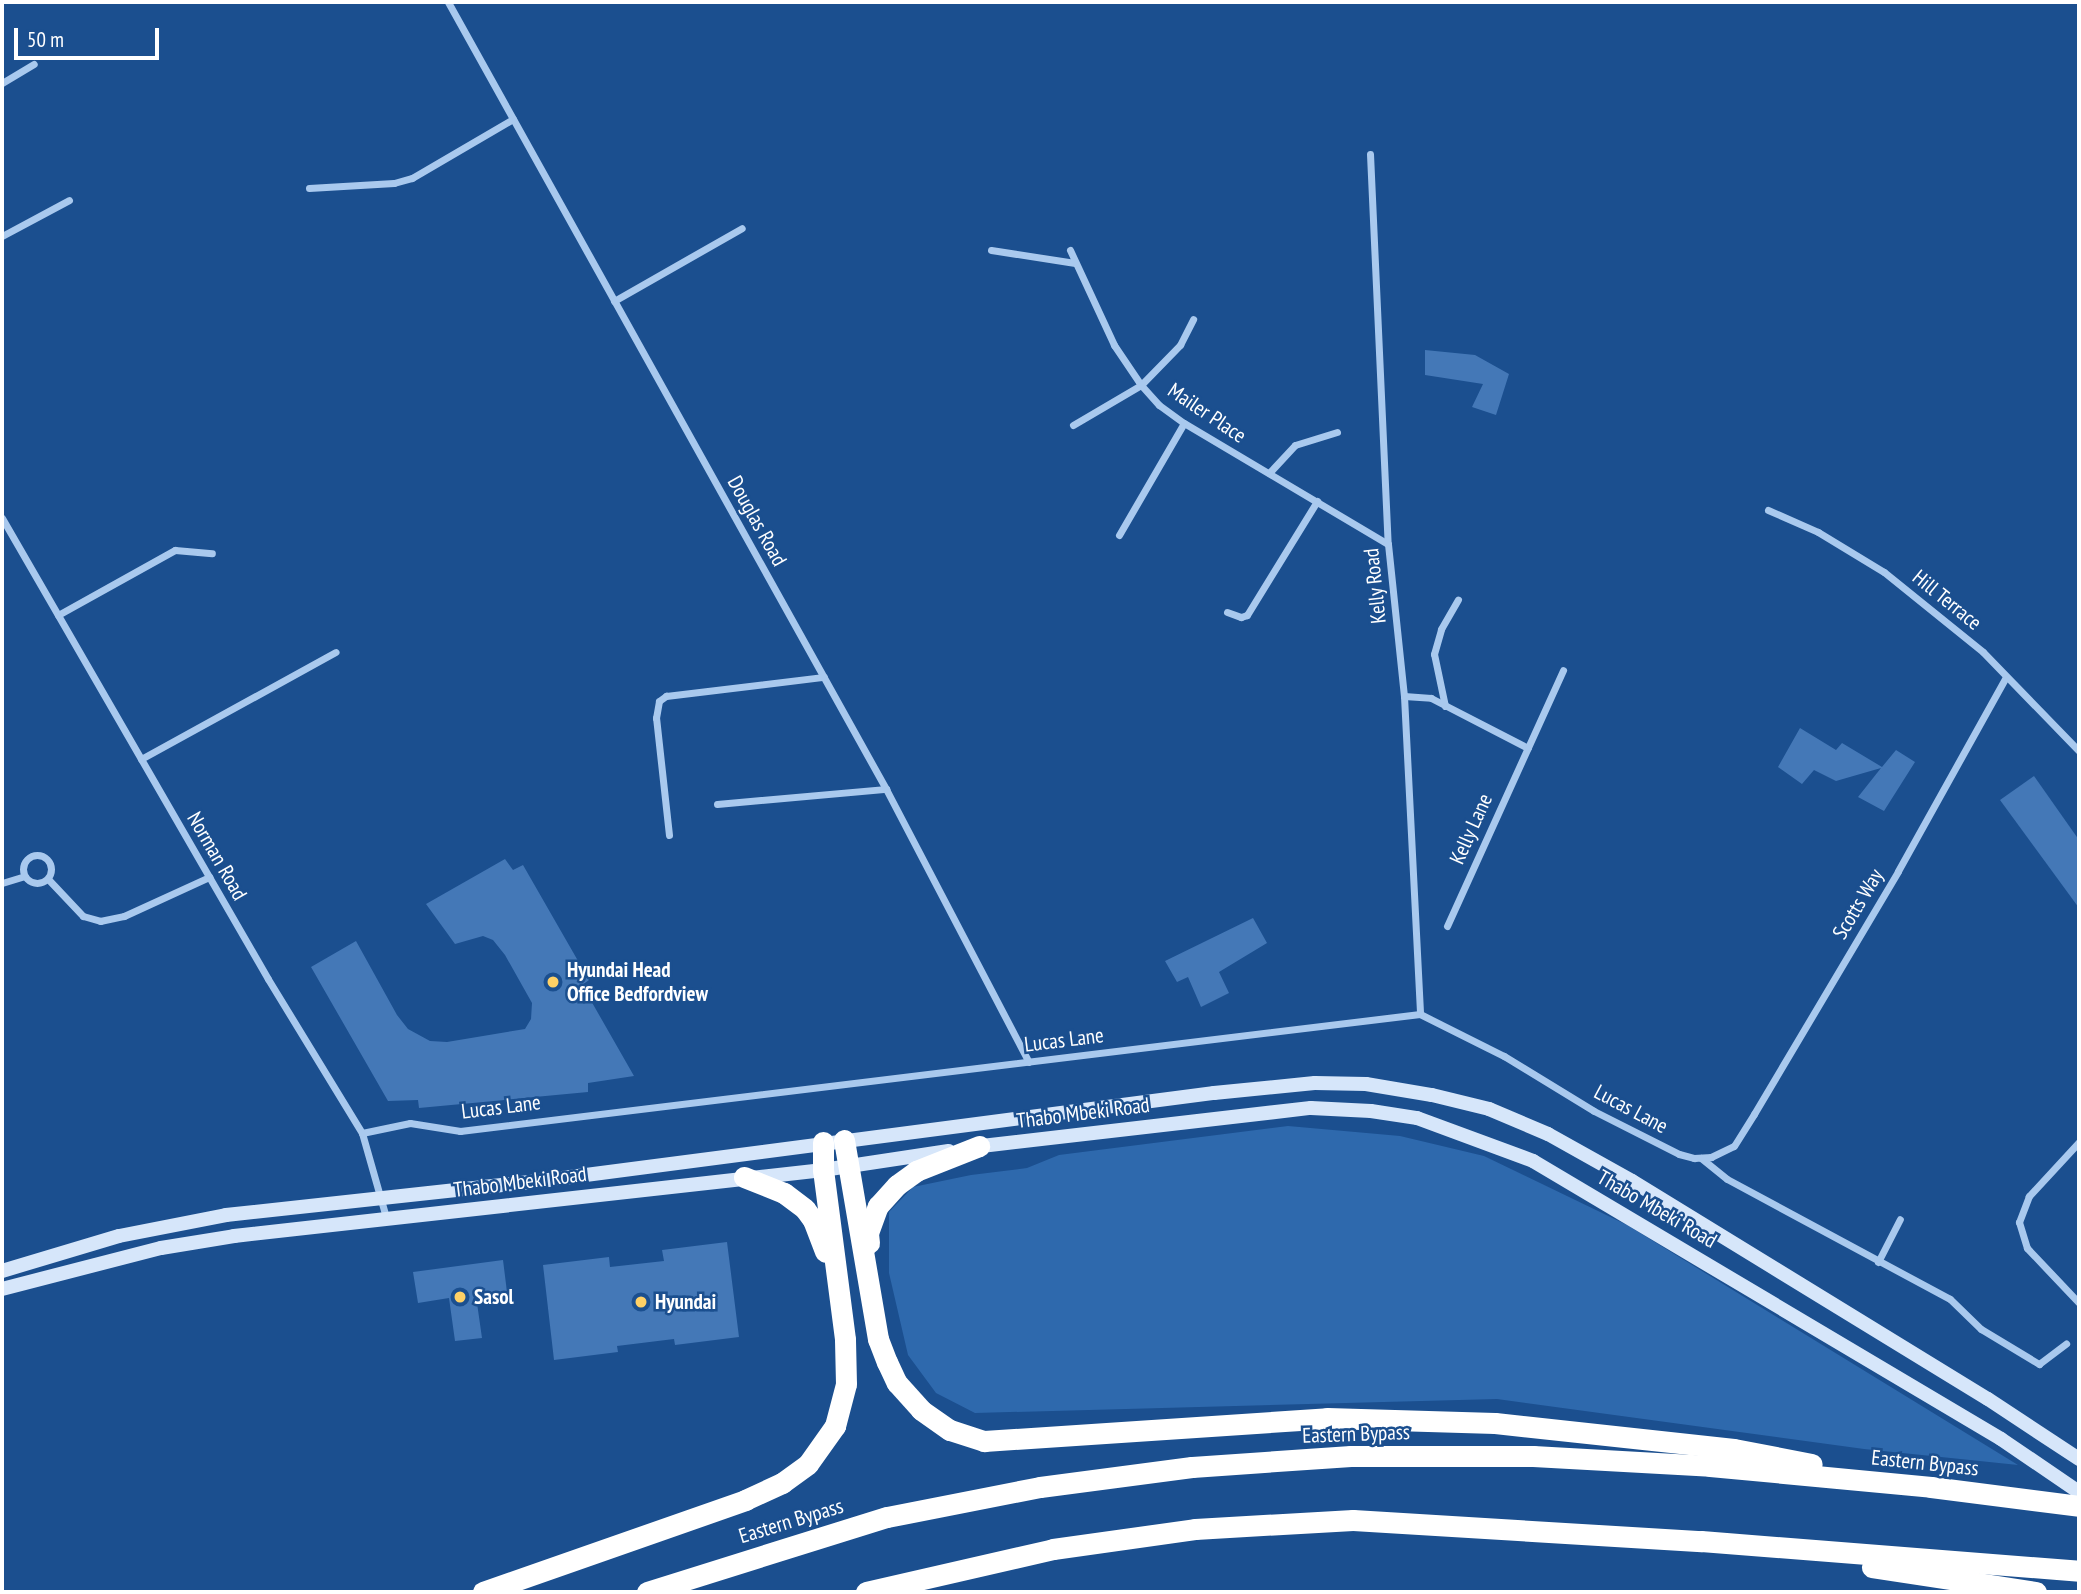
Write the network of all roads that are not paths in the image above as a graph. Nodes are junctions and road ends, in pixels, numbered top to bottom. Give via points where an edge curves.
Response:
1 (448, 2) edge
2 (34, 64) dead end
3 (2, 83) edge
4 (513, 119) junction
5 (1370, 154) dead end
6 (309, 188) dead end
7 (69, 200) dead end
8 (742, 228) dead end
9 (2, 236) edge
10 (991, 250) dead end
11 (1070, 250) dead end
12 (1075, 263) junction
13 (614, 301) junction
14 (1194, 319) dead end
15 (1142, 385) junction
16 (1184, 423) junction
17 (1073, 425) dead end
18 (1337, 432) dead end
19 (1269, 473) junction
20 (1317, 501) junction
21 (1768, 510) dead end
22 (2, 518) edge
23 (1119, 534) dead end
24 (1388, 544) junction
25 (212, 553) dead end
26 (1458, 600) dead end
27 (1227, 612) dead end
28 (58, 615) junction
29 (336, 652) dead end
30 (1563, 670) dead end
31 (824, 677) junction
32 (2006, 677) junction
33 (1404, 696) junction
34 (1445, 706) junction
35 (1528, 748) junction
36 (2079, 751) edge
37 (141, 759) junction
38 (886, 789) junction
39 (717, 804) dead end
40 (670, 835) dead end
41 (24, 876) junction
42 (209, 877) junction
43 (48, 879) junction
44 (2, 883) edge
45 (1447, 926) dead end
46 (1420, 1014) junction
47 (1029, 1062) junction
48 (362, 1133) junction
49 (834, 1141) junction
50 (2079, 1142) edge
51 (979, 1146) junction
52 (1701, 1158) junction
53 (851, 1166) junction
54 (824, 1170) junction
55 (744, 1177) junction
56 (382, 1197) junction
57 (386, 1217) junction
58 (1900, 1219) dead end
59 (1878, 1262) junction
60 (2, 1271) edge
61 (838, 1287) junction
62 (2, 1289) edge
63 (870, 1290) junction
64 (2079, 1303) edge
65 (2066, 1344) dead end
66 (2079, 1459) edge
67 (1931, 1487) junction
68 (2079, 1492) edge
69 (2079, 1506) edge
70 (1702, 1541) junction
71 (2079, 1571) edge
72 (483, 1592) edge
73 (647, 1592) edge
74 (866, 1592) edge
75 (2036, 1592) edge

1 - 4 street, Douglas Road
2 - 3 street
4 - 6 street via 412,178
4 - 13 street, Douglas Road
5 - 24 street, Kelly Road
7 - 9 street
8 - 13 street
10 - 12 street
11 - 12 street, Mailer Place
12 - 15 street, Mailer Place via 1114,345
13 - 31 street, Douglas Road
14 - 15 street via 1180,345
15 - 16 street, Mailer Place
15 - 17 street
16 - 19 street, Mailer Place
16 - 23 street
18 - 19 street via 1295,445
19 - 20 street, Mailer Place
20 - 24 street, Mailer Place
20 - 27 street via 1249,613 1242,618
21 - 32 street, Hill Terrace via 1818,532 1884,572 1959,631
22 - 28 street, Norman Road
24 - 33 street, Kelly Road
25 - 28 street via 175,550
26 - 34 street via 1441,629 1434,654
28 - 37 street, Norman Road
29 - 37 street
30 - 35 street, Kelly Lane
31 - 38 street, Douglas Road
31 - 40 street via 666,696 659,701 656,718
32 - 36 street, Hill Terrace
32 - 52 street, Scotts Way via 1898,871 1734,1146
33 - 34 street via 1431,698
33 - 46 street, Kelly Road
34 - 35 street
35 - 45 street, Kelly Lane
37 - 42 street, Norman Road
38 - 39 street
38 - 47 street, Douglas Road
41 - 43 street via 35,884
41 - 43 street via 24,863 40,855 50,863
41 - 44 street
42 - 43 street via 124,916 100,921 83,915
42 - 48 street, Norman Road
46 - 47 street, Lucas Lane
46 - 52 street, Lucas Lane via 1504,1056 1594,1111 1679,1154
47 - 48 street, Lucas Lane via 460,1130 410,1123
48 - 56 street, Norman Road
49 - 53 highway
49 - 54 highway
49 - 56 main road, Thabo Mbeki Road
49 - 66 main road, Thabo Mbeki Road via 1315,1083 1366,1084 1466,1103 1548,1134 1632,1181
50 - 64 street via 2029,1196 2020,1223 2026,1248
51 - 53 main road, Thabo Mbeki Road
51 - 63 highway via 916,1171 878,1206 869,1233
51 - 68 main road, Thabo Mbeki Road via 1311,1108 1371,1111 1428,1122 1532,1161 2001,1439
52 - 59 street via 1727,1179
53 - 54 main road, Thabo Mbeki Road
53 - 63 highway
54 - 55 main road, Thabo Mbeki Road
54 - 61 highway
55 - 57 main road, Thabo Mbeki Road
55 - 61 highway via 784,1193 805,1209
56 - 57 street, Norman Road
56 - 60 main road, Thabo Mbeki Road via 198,1220 102,1241
57 - 62 main road, Thabo Mbeki Road via 199,1241
58 - 59 street
59 - 65 street via 1950,1299 1981,1329 2039,1364
61 - 72 highway via 846,1384 835,1426 808,1464 782,1483 744,1500
63 - 67 highway via 878,1339 897,1383 921,1410 950,1430 984,1441 1327,1418 1495,1423 1734,1449
67 - 69 highway, Eastern Bypass
67 - 73 highway, Eastern Bypass via 1532,1455 1351,1456 1192,1466 1040,1487 887,1517
70 - 71 highway
70 - 74 highway via 1353,1520 1208,1528 1053,1549
70 - 75 highway

